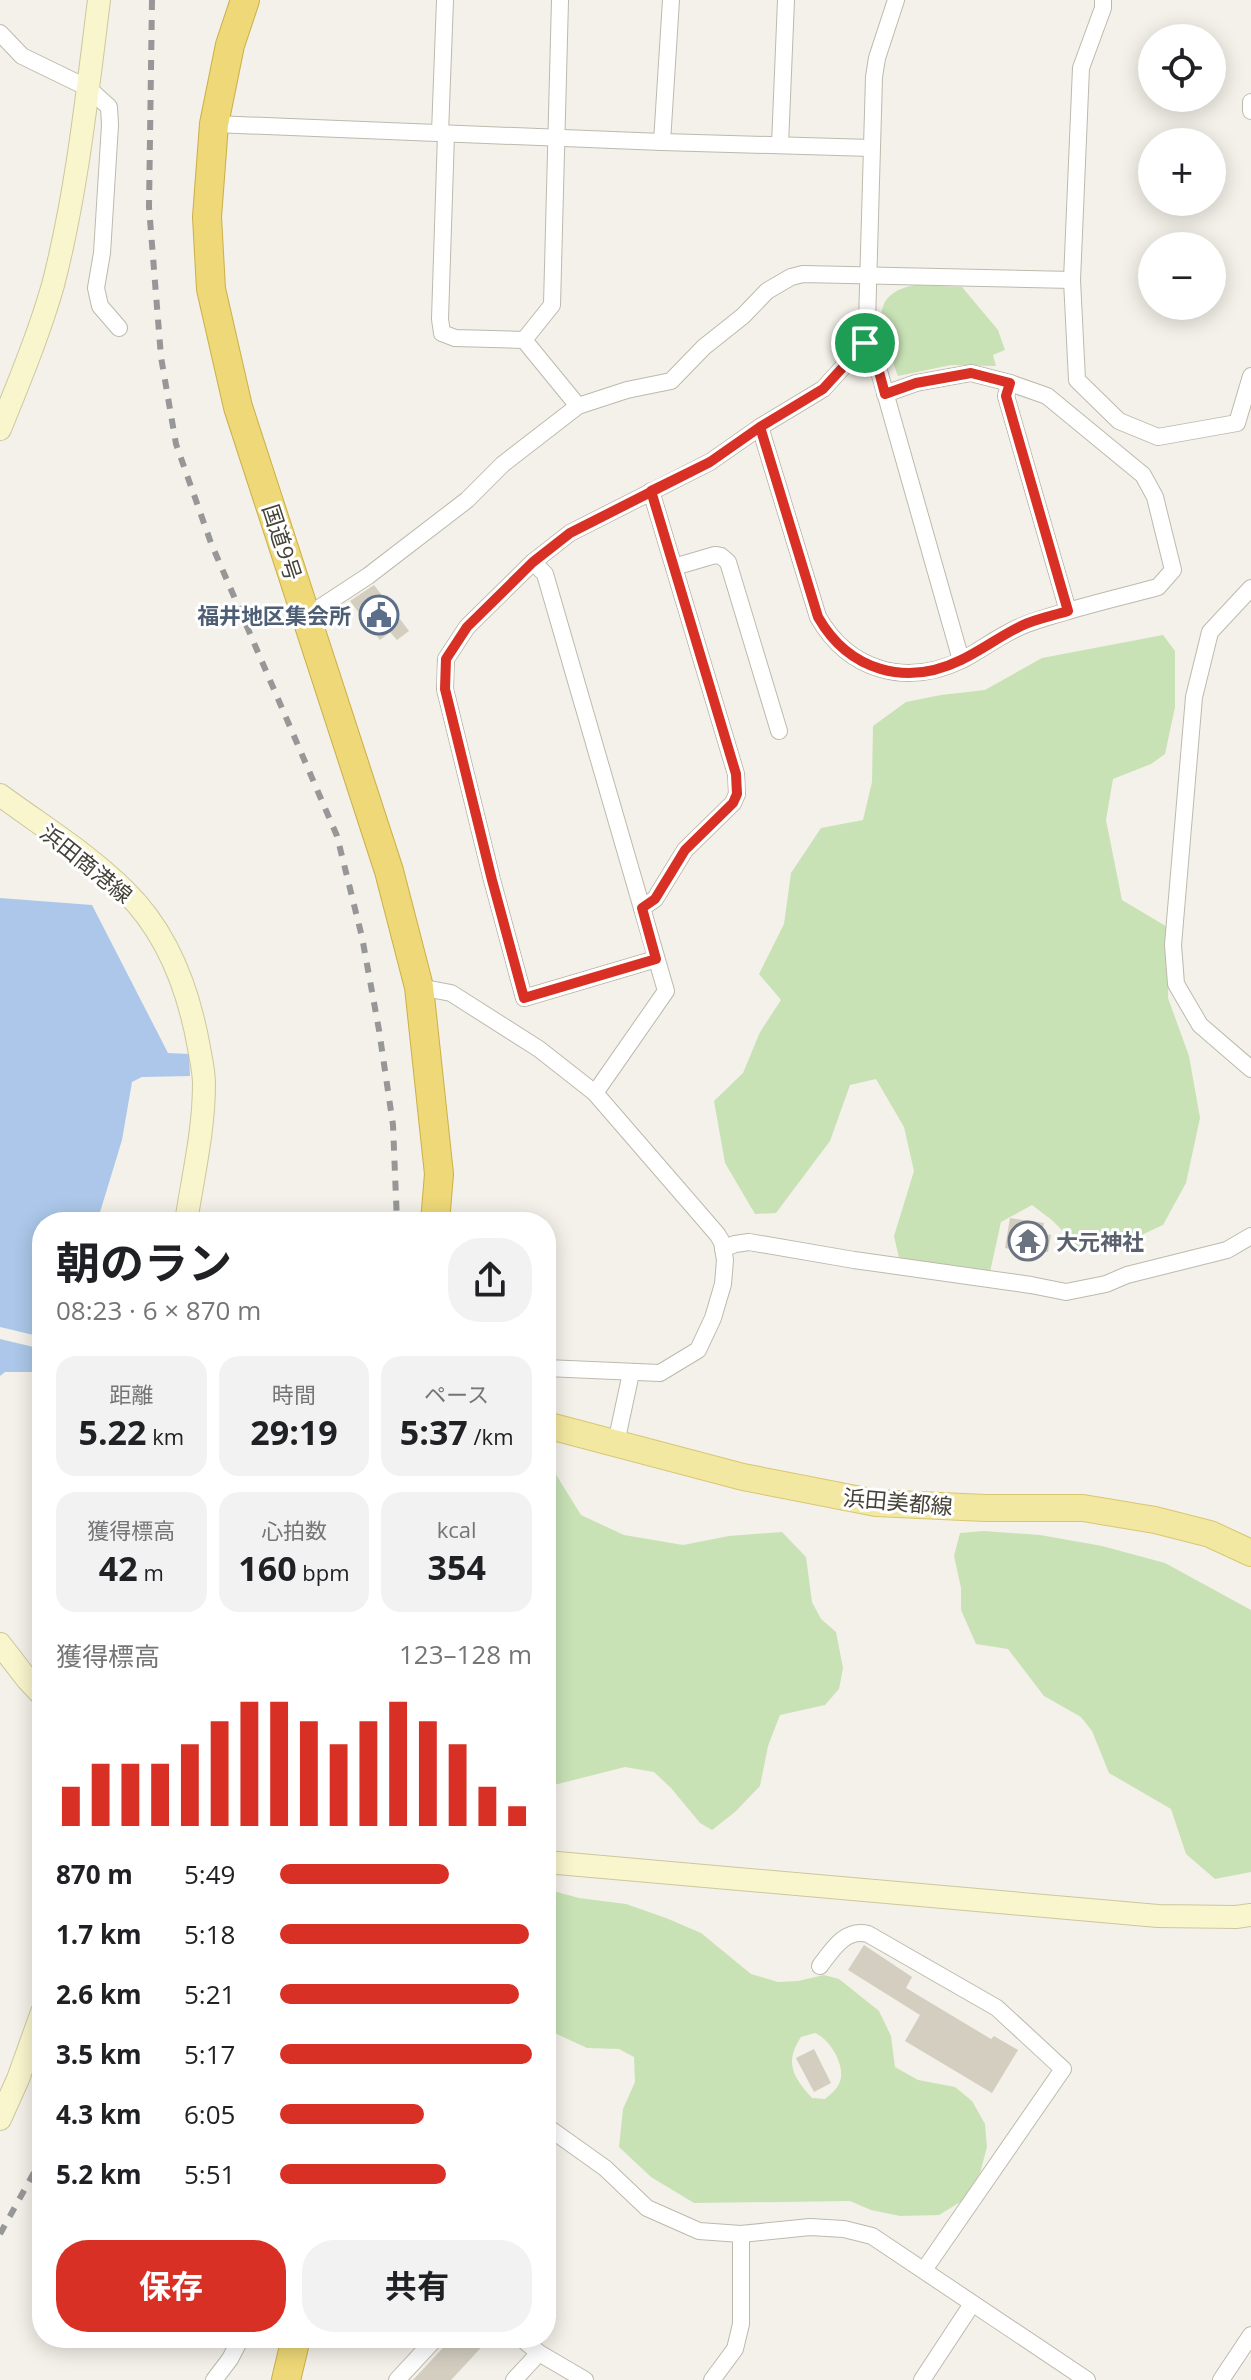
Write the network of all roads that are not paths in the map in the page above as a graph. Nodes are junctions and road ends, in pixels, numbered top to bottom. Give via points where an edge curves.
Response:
1 (99, 0) edge
2 (245, 0) edge
3 (445, 0) edge
4 (560, 0) edge
5 (671, 0) edge
6 (786, 0) edge
7 (896, 0) edge
8 (1103, 0) edge
9 (0, 33) edge
10 (88, 88) junction
11 (1251, 102) edge
12 (1251, 111) edge
13 (214, 124) junction
14 (443, 134) junction
15 (557, 138) junction
16 (662, 142) junction
17 (780, 145) junction
18 (871, 148) junction
19 (867, 277) junction
20 (1072, 280) junction
21 (119, 328) dead end
22 (524, 340) junction
23 (865, 343) junction
24 (1251, 376) edge
25 (1010, 383) junction
26 (885, 394) junction
27 (578, 406) junction
28 (760, 427) junction
29 (0, 429) edge
30 (651, 491) junction
31 (533, 562) junction
32 (674, 567) junction
33 (1251, 588) edge
34 (1068, 611) junction
35 (307, 616) junction
36 (961, 660) junction
37 (779, 731) dead end
38 (0, 795) edge
39 (642, 908) junction
40 (656, 959) junction
41 (419, 987) junction
42 (1251, 1069) edge
43 (595, 1093) junction
44 (188, 1212) edge
45 (436, 1212) edge
46 (1251, 1236) edge
47 (723, 1249) junction
48 (556, 1369) edge
49 (631, 1373) junction
50 (556, 1428) edge
51 (616, 1443) junction
52 (1251, 1553) edge
53 (0, 1644) edge
54 (32, 1684) edge
55 (556, 1863) edge
56 (1251, 1915) edge
57 (820, 1966) dead end
58 (32, 2040) edge
59 (0, 2119) edge
60 (556, 2133) edge
61 (741, 2234) junction
62 (924, 2270) junction
63 (972, 2304) junction
64 (1251, 2335) edge
65 (236, 2348) edge
66 (294, 2348) edge
67 (427, 2348) edge
68 (533, 2348) edge
69 (539, 2353) junction
70 (214, 2380) edge
71 (286, 2380) edge
72 (397, 2380) edge
73 (514, 2380) edge
74 (585, 2380) edge
75 (712, 2380) edge
76 (922, 2380) edge
77 (1087, 2380) edge
78 (1221, 2380) edge

1 - 10 street
2 - 13 highway, 国道9号
3 - 14 street
4 - 15 street
5 - 16 street
6 - 17 street
7 - 18 street via 877,58
8 - 20 street via 1081,68
9 - 10 street via 22,56
10 - 21 street via 109,107 96,288 100,306
10 - 29 street via 52,285
11 - 12 street
13 - 14 street
13 - 35 highway, 国道9号 via 207,217 211,289 238,407
14 - 15 street
14 - 22 street via 442,333
15 - 16 street
15 - 22 street via 552,305
16 - 17 street
17 - 18 street
18 - 19 street
19 - 20 street
19 - 23 street
19 - 27 street via 791,277 767,291 671,381
20 - 24 street via 1077,380 1119,421 1158,437 1237,423
22 - 27 street
23 - 26 street via 875,357
23 - 28 street via 823,389
25 - 26 street via 971,373
25 - 34 street via 1006,396
25 - 34 street via 1047,396 1143,475 1159,512 1173,570 1158,587
26 - 36 street
27 - 35 street via 503,464 467,500
28 - 30 street via 710,462
28 - 36 street via 818,617 836,642 865,663 900,673 940,669
30 - 31 street via 570,533
30 - 32 street
31 - 39 street via 545,574
31 - 40 street via 467,627 446,659 445,689 524,998
32 - 37 street via 715,555 728,562
32 - 39 street via 736,774 737,794 685,850 655,899
33 - 42 street via 1210,632 1194,697 1173,945 1176,984 1200,1025
34 - 36 street via 1023,625
35 - 41 highway, 国道9号 via 389,871
38 - 44 street, 浜田商港線 via 125,891 158,934 183,985 204,1081
39 - 40 street
40 - 43 street via 666,991
41 - 43 street via 451,993 539,1049
41 - 45 highway, 国道9号 via 439,1174
43 - 47 street via 717,1234
46 - 47 street via 1227,1250 1066,1292 749,1242
47 - 49 street via 723,1284 698,1350 660,1373
48 - 49 street
49 - 51 street
50 - 51 main road, 浜田美都線
51 - 52 main road, 浜田美都線 via 743,1477 876,1503 1083,1508 1155,1520 1210,1534
53 - 54 street
55 - 56 street via 1158,1916
57 - 62 street via 850,1934 868,1934 997,2008 1063,2069
58 - 59 street
60 - 61 street via 605,2168 647,2208 699,2231
61 - 62 street via 844,2229 872,2236
61 - 75 street via 741,2324 735,2349
62 - 63 street
63 - 76 street
63 - 77 street
64 - 78 street
65 - 70 street
66 - 71 highway
67 - 72 street
68 - 69 street
69 - 73 street
69 - 74 street

